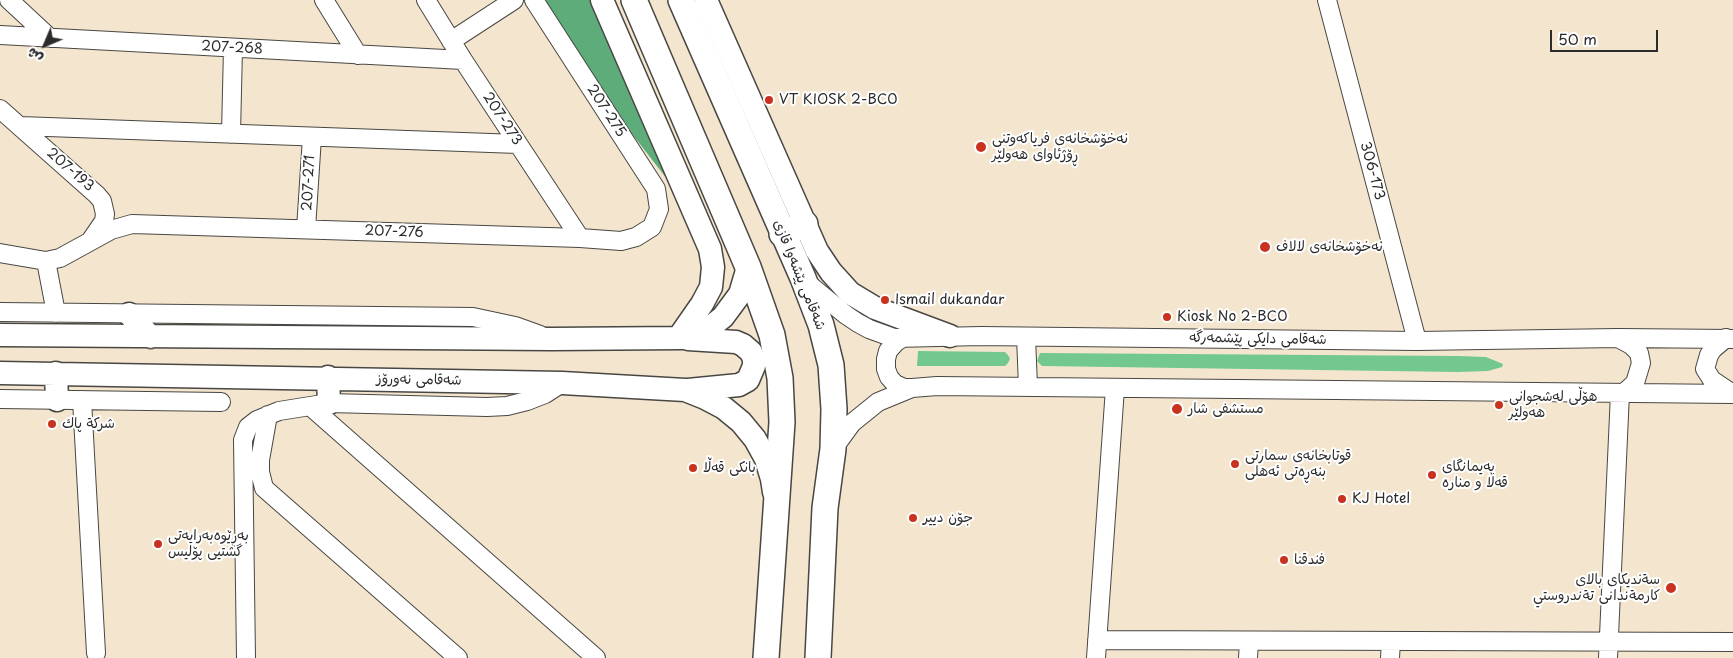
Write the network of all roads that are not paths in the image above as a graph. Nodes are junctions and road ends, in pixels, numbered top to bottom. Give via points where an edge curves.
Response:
1 (8, 0) edge
2 (324, 0) edge
3 (426, 0) edge
4 (514, 0) edge
5 (534, 0) edge
6 (602, 0) edge
7 (634, 0) edge
8 (681, 0) edge
9 (706, 0) edge
10 (1326, 0) edge
11 (0, 35) edge
12 (50, 38) junction
13 (451, 41) junction
14 (233, 48) junction
15 (358, 55) junction
16 (463, 60) junction
17 (0, 109) edge
18 (20, 126) junction
19 (231, 134) junction
20 (312, 137) junction
21 (518, 144) junction
22 (805, 224) junction
23 (652, 227) joint
24 (306, 229) junction
25 (782, 234) junction
26 (580, 238) junction
27 (88, 244) junction
28 (3, 251) edge
29 (46, 261) junction
30 (748, 267) junction
31 (802, 278) junction
32 (0, 312) edge
33 (56, 313) junction
34 (129, 314) junction
35 (0, 336) edge
36 (950, 336) junction
37 (1026, 336) junction
38 (151, 337) junction
39 (904, 337) junction
40 (680, 338) junction
41 (1618, 338) junction
42 (1730, 338) edge
43 (552, 340) junction
44 (1417, 341) junction
45 (0, 373) edge
46 (56, 373) junction
47 (328, 377) junction
48 (562, 383) junction
49 (1028, 386) junction
50 (912, 388) junction
51 (1116, 388) junction
52 (685, 390) junction
53 (1622, 393) junction
54 (1733, 394) edge
55 (0, 399) edge
56 (57, 400) junction
57 (82, 400) junction
58 (221, 402) dead end
59 (319, 404) junction
60 (268, 415) junction
61 (833, 449) junction
62 (776, 501) junction
63 (1097, 640) junction
64 (1733, 642) edge
65 (1248, 649) edge
66 (1391, 649) edge
67 (1608, 650) edge
68 (96, 652) dead end
69 (246, 658) edge
70 (458, 658) edge
71 (596, 658) edge
72 (766, 658) edge
73 (818, 658) edge
74 (1096, 658) edge

1 - 12 street
2 - 15 street
3 - 13 street, 207-273
4 - 13 street
5 - 23 street, 207-275 via 656,189 659,209
6 - 40 main road via 710,248 711,286
7 - 30 highway
8 - 25 highway, شەقامی پێشەوا قازی
9 - 22 main road
10 - 44 street, 306-173
11 - 12 street, 207-268
12 - 14 street, 207-268
13 - 16 street, 207-273
14 - 15 street, 207-268
14 - 19 street
15 - 16 street, 207-268
16 - 21 street, 207-273
17 - 18 street, 207-193
18 - 19 street
18 - 27 street, 207-193 via 102,201 104,221
19 - 20 street
20 - 21 street
20 - 24 street, 207-271
21 - 26 street, 207-273
22 - 25 highway
22 - 36 main road via 817,251 850,293 875,308
23 - 26 street, 207-276 via 622,241
24 - 26 street, 207-276
24 - 27 street, 207-276 via 132,224 111,230
25 - 31 highway, شەقامی پێشەوا قازی
27 - 29 street, 207-276
28 - 29 street
29 - 33 street
30 - 40 main road via 740,294 723,317 708,329
30 - 62 highway via 772,335 780,378 782,422
31 - 39 street, شەقامی دایکی پێشمەرگە via 858,323 894,338
31 - 61 highway, شەقامی پێشەوا قازی via 821,325 831,365
32 - 33 street
33 - 34 street
34 - 38 main road
34 - 43 street via 473,317 515,326
35 - 38 main road
36 - 37 street, شەقامی دایکی پێشمەرگە
36 - 39 street, شەقامی دایکی پێشمەرگە
37 - 44 street, شەقامی دایکی پێشمەرگە
37 - 49 street
38 - 43 main road
39 - 50 street via 888,351 886,369 896,384
40 - 43 main road
40 - 52 main road via 739,343 751,352 754,363 750,377 739,385
41 - 42 street, شەقامی دایکی پێشمەرگە
41 - 44 street, شەقامی دایکی پێشمەرگە
41 - 53 street via 1632,345 1639,353 1641,363 1635,383
42 - 54 street via 1713,349 1705,369 1712,380
45 - 46 main road, شەقامی نەورۆز
46 - 47 main road, شەقامی نەورۆز
46 - 56 main road
47 - 48 main road, شەقامی نەورۆز
47 - 59 main road
48 - 52 main road, شەقامی نەورۆز
48 - 59 street via 527,402 507,406
49 - 50 street
49 - 51 street
50 - 61 street via 864,412 852,422
51 - 53 street
51 - 63 street
52 - 62 main road, شەقامی نەورۆز via 724,408 755,439 766,459
53 - 54 street
53 - 67 street
55 - 56 street
56 - 57 street
57 - 58 street
57 - 68 street
59 - 60 street
59 - 71 street
60 - 69 street via 248,427 243,440
60 - 70 street via 260,460 262,484 267,492
61 - 73 highway, شەقامی پێشەوا قازی via 825,508
62 - 72 highway
63 - 65 street
63 - 74 street
64 - 67 street
65 - 66 street
66 - 67 street

